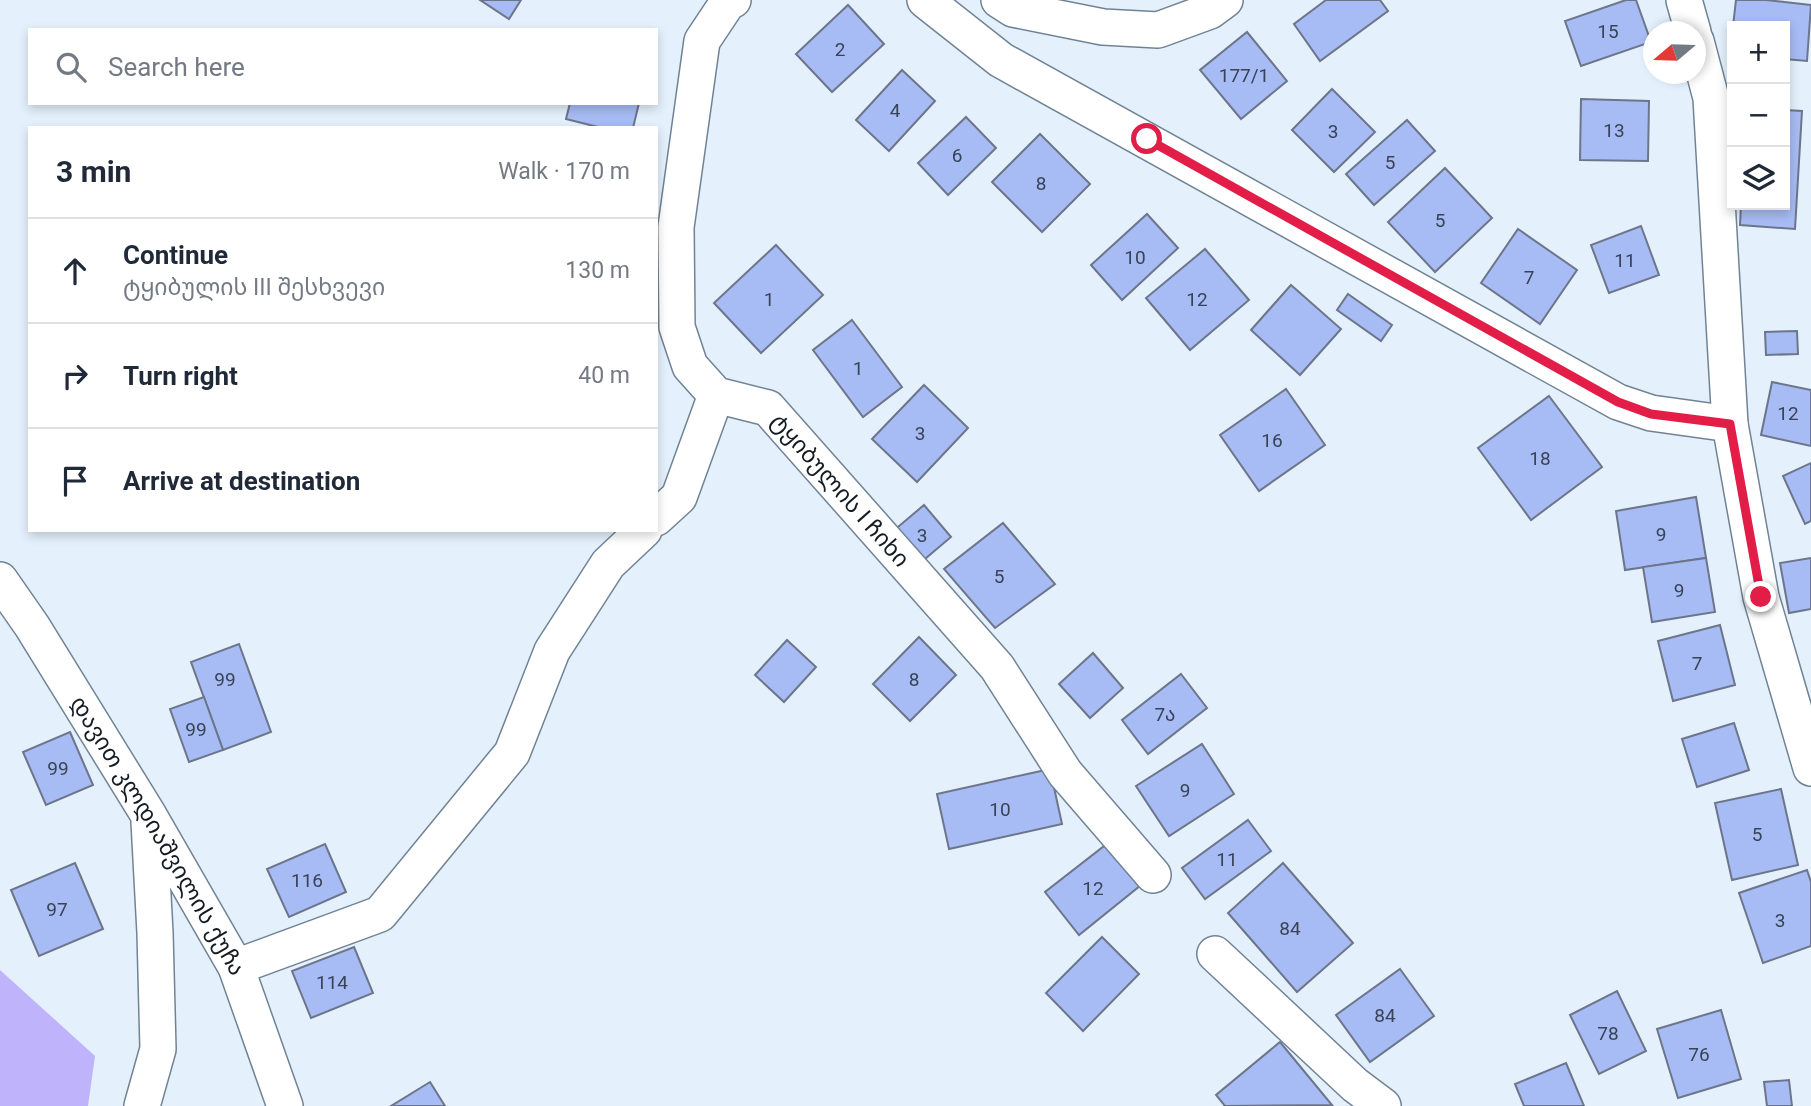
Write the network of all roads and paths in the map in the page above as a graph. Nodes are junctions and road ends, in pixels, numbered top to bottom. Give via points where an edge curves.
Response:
1 (733, 0) edge
2 (925, 0) edge
3 (999, 0) edge
4 (1226, 0) edge
5 (1684, 0) edge
6 (1690, 21) edge
7 (1706, 79) edge
8 (716, 395) junction
9 (1730, 424) junction
10 (658, 516) edge
11 (642, 532) edge
12 (0, 580) edge
13 (1811, 768) edge
14 (148, 814) junction
15 (1153, 875) dead end
16 (1215, 954) dead end
17 (236, 967) junction
18 (142, 1106) edge
19 (285, 1106) edge
20 (1383, 1106) edge

1 - 8 street via 702,41 677,227 677,327 690,366
2 - 9 street via 1001,60 1618,402 1651,414
3 - 4 street via 1013,9 1103,27 1158,30 1210,11
5 - 6 street
7 - 9 street via 1711,98
8 - 10 street via 679,496
8 - 15 street, ტყიბულის I ჩიხი via 768,408 997,667 1065,773
9 - 13 street via 1761,597
11 - 17 street via 608,564 552,651 512,752 380,914
12 - 14 street, დავით კლდიაშვილის ქუჩა
14 - 17 street, დავით კლდიაშვილის ქუჩა
14 - 18 street via 158,1049
16 - 20 street
17 - 19 street, დავით კლდიაშვილის ქუჩა

